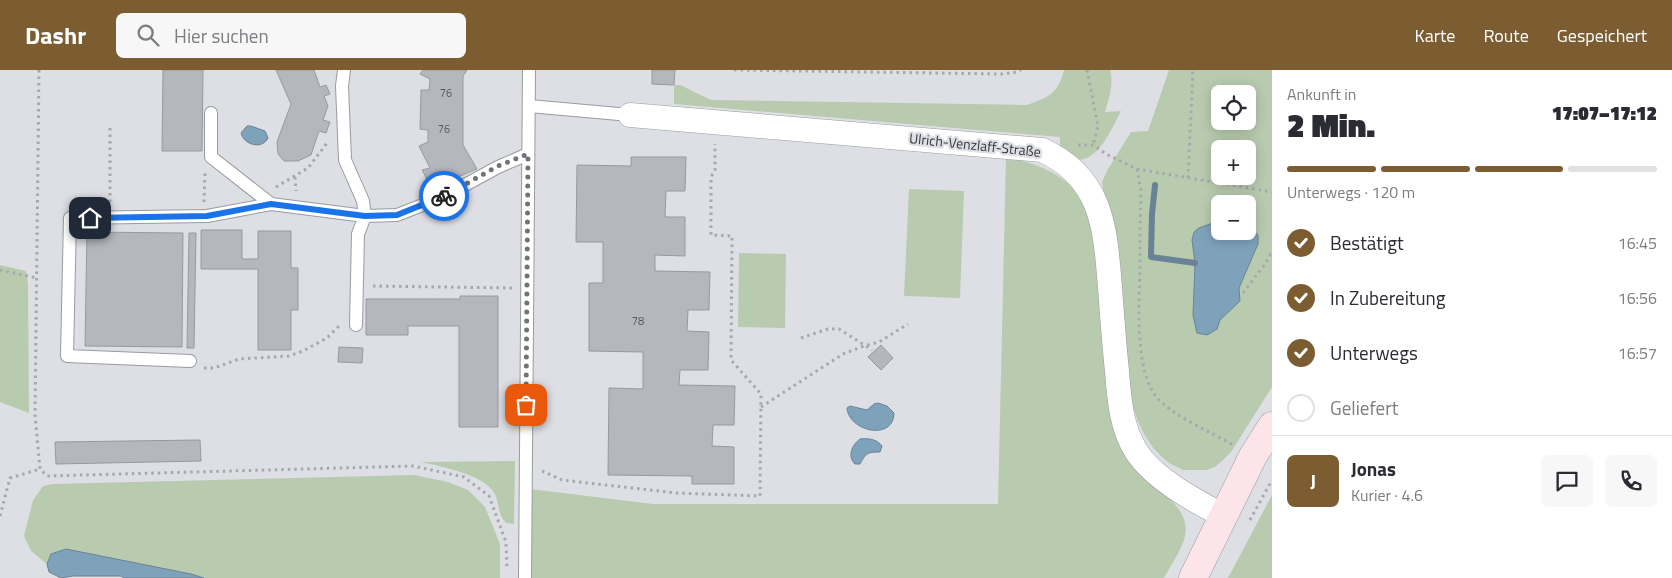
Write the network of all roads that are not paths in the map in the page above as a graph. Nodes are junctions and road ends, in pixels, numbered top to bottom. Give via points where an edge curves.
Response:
1 (344, 70) edge
2 (529, 70) edge
3 (529, 106) junction
4 (211, 113) dead end
5 (630, 115) joint
6 (528, 154) junction
7 (271, 204) junction
8 (365, 216) junction
9 (356, 325) road end
10 (190, 361) road end
11 (1272, 426) edge
12 (1262, 450) edge
13 (1224, 516) junction
14 (525, 578) edge
15 (1194, 578) edge

1 - 8 lane via 346,160 363,201
2 - 3 lane
3 - 5 lane, Ulrich-Venzlaff-Straße
3 - 6 lane
4 - 7 lane via 211,157
5 - 13 street, Ulrich-Venzlaff-Straße via 1042,150 1056,157 1083,182 1104,228 1119,397 1128,434 1137,452 1167,482
6 - 8 lane via 397,215
6 - 14 lane
7 - 8 lane
7 - 10 lane via 204,216 70,218 67,356
8 - 9 lane via 358,234
11 - 12 main road
12 - 13 main road via 1262,462
13 - 15 main road

